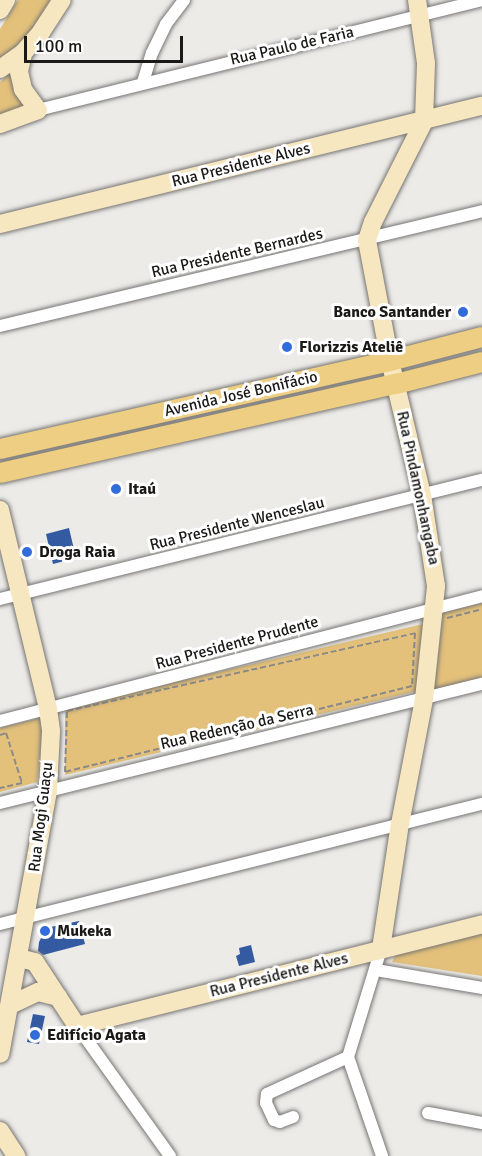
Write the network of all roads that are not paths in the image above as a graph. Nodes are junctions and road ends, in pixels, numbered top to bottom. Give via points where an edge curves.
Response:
1 (6, 0) edge
2 (62, 0) edge
3 (184, 0) edge
4 (481, 0) edge
5 (419, 8) edge
6 (0, 10) edge
7 (23, 53) junction
8 (0, 69) edge
9 (143, 82) junction
10 (482, 106) edge
11 (38, 110) junction
12 (424, 121) junction
13 (0, 124) edge
14 (482, 211) edge
15 (0, 224) edge
16 (367, 240) junction
17 (0, 326) edge
18 (482, 337) edge
19 (390, 361) junction
20 (482, 362) edge
21 (396, 384) junction
22 (0, 448) edge
23 (0, 473) edge
24 (482, 480) edge
25 (422, 495) junction
26 (0, 510) edge
27 (20, 593) junction
28 (482, 596) edge
29 (0, 598) edge
30 (440, 613) junction
31 (482, 684) edge
32 (424, 699) junction
33 (48, 709) junction
34 (0, 721) edge
35 (48, 790) junction
36 (0, 803) edge
37 (482, 804) edge
38 (400, 824) junction
39 (27, 917) junction
40 (0, 924) edge
41 (482, 924) edge
42 (381, 949) junction
43 (19, 958) junction
44 (376, 970) junction
45 (482, 988) edge
46 (57, 997) junction
47 (10, 1005) junction
48 (76, 1026) junction
49 (0, 1054) edge
50 (346, 1058) junction
51 (428, 1113) dead end
52 (293, 1116) dead end
53 (482, 1123) edge
54 (0, 1132) edge
55 (16, 1156) edge
56 (170, 1156) edge
57 (382, 1156) edge

1 - 6 street
2 - 7 street
3 - 9 street via 166,24
4 - 5 street, Rua Paulo de Faria
5 - 9 street, Rua Paulo de Faria
5 - 12 street via 427,94
7 - 8 street
7 - 11 street via 19,71 23,89
9 - 11 street, Rua Paulo de Faria
10 - 12 street, Rua Presidente Alves
11 - 13 street, Rua Paulo de Faria
12 - 15 street, Rua Presidente Alves
12 - 16 street
14 - 16 street, Rua Presidente Bernardes
16 - 17 street, Rua Presidente Bernardes
16 - 19 street, Rua Pindamonhangaba
18 - 19 main road, Avenida José Bonifácio
19 - 21 street, Rua Pindamonhangaba
19 - 22 main road, Avenida José Bonifácio
20 - 21 main road, Avenida José Bonifácio
21 - 23 main road, Avenida José Bonifácio
21 - 25 street, Rua Pindamonhangaba
24 - 25 street, Rua Presidente Wenceslau
25 - 27 street, Rua Presidente Wenceslau
25 - 30 street, Rua Pindamonhangaba
26 - 27 street, Rua Mogi Guaçu
27 - 29 street, Rua Presidente Wenceslau
27 - 33 street, Rua Mogi Guaçu
28 - 30 street, Rua Presidente Prudente
30 - 32 street, Rua Pindamonhangaba
30 - 33 street, Rua Presidente Prudente
31 - 32 street, Rua Redenção da Serra
32 - 35 street, Rua Redenção da Serra
32 - 38 street, Rua Pindamonhangaba
33 - 34 street, Rua Presidente Prudente
33 - 35 street, Rua Mogi Guaçu
35 - 36 street, Rua Redenção da Serra
35 - 39 street, Rua Mogi Guaçu
37 - 38 street
38 - 39 street
38 - 42 street, Rua Pindamonhangaba
39 - 40 street
39 - 43 street, Rua Mogi Guaçu
41 - 42 street, Rua Presidente Alves
42 - 44 street, Rua Pindamonhangaba
42 - 48 street, Rua Presidente Alves
43 - 46 street via 35,962
43 - 47 street, Rua Mogi Guaçu
44 - 45 street
44 - 50 street, Rua Pindamonhangaba
46 - 47 street via 39,992
46 - 48 street
47 - 49 street, Rua Mogi Guaçu
48 - 56 street
50 - 52 street via 267,1094 266,1103 274,1120
50 - 57 street
51 - 53 street
54 - 55 street

